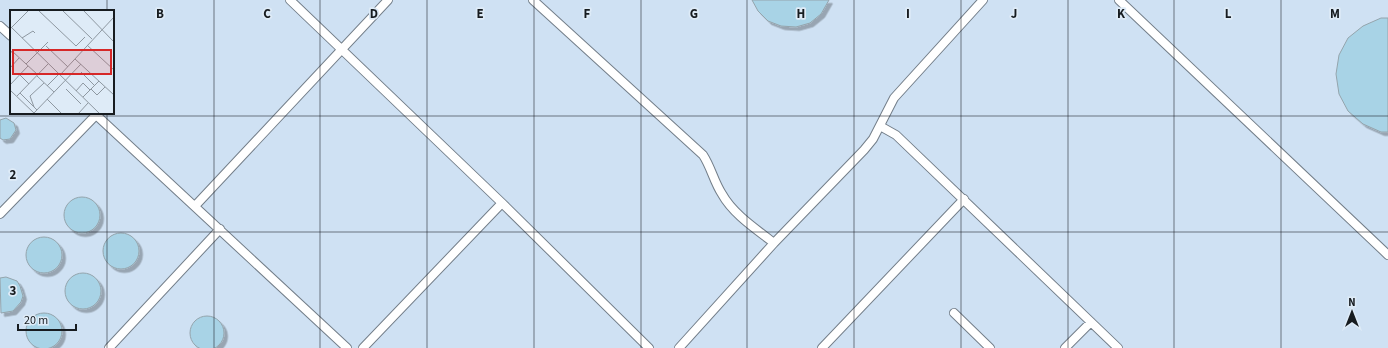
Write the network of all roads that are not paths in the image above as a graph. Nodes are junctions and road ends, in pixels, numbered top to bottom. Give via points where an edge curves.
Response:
1 (290, 0) edge
2 (388, 0) edge
3 (533, 0) edge
4 (983, 0) edge
5 (1119, 0) edge
6 (0, 26) edge
7 (10, 35) edge
8 (341, 49) junction
9 (95, 114) edge
10 (880, 126) junction
11 (964, 200) junction
12 (502, 203) junction
13 (195, 206) junction
14 (0, 214) edge
15 (220, 229) junction
16 (774, 243) junction
17 (1388, 254) edge
18 (954, 313) dead end
19 (1091, 322) junction
20 (109, 348) edge
21 (347, 348) edge
22 (363, 348) edge
23 (649, 348) edge
24 (679, 348) edge
25 (822, 348) edge
26 (990, 348) edge
27 (1065, 348) edge
28 (1118, 348) edge

1 - 8 lane
2 - 8 lane
3 - 16 lane via 703,155 722,195 732,209
4 - 10 lane via 894,98
5 - 17 lane
6 - 7 lane
8 - 12 lane
8 - 13 lane
9 - 13 lane
9 - 14 lane
10 - 11 lane via 896,135
10 - 16 lane via 864,150
11 - 19 lane
11 - 25 lane
12 - 22 lane
12 - 23 lane
13 - 15 lane
15 - 20 lane
15 - 21 lane
16 - 24 lane
18 - 26 lane
19 - 27 lane
19 - 28 lane

